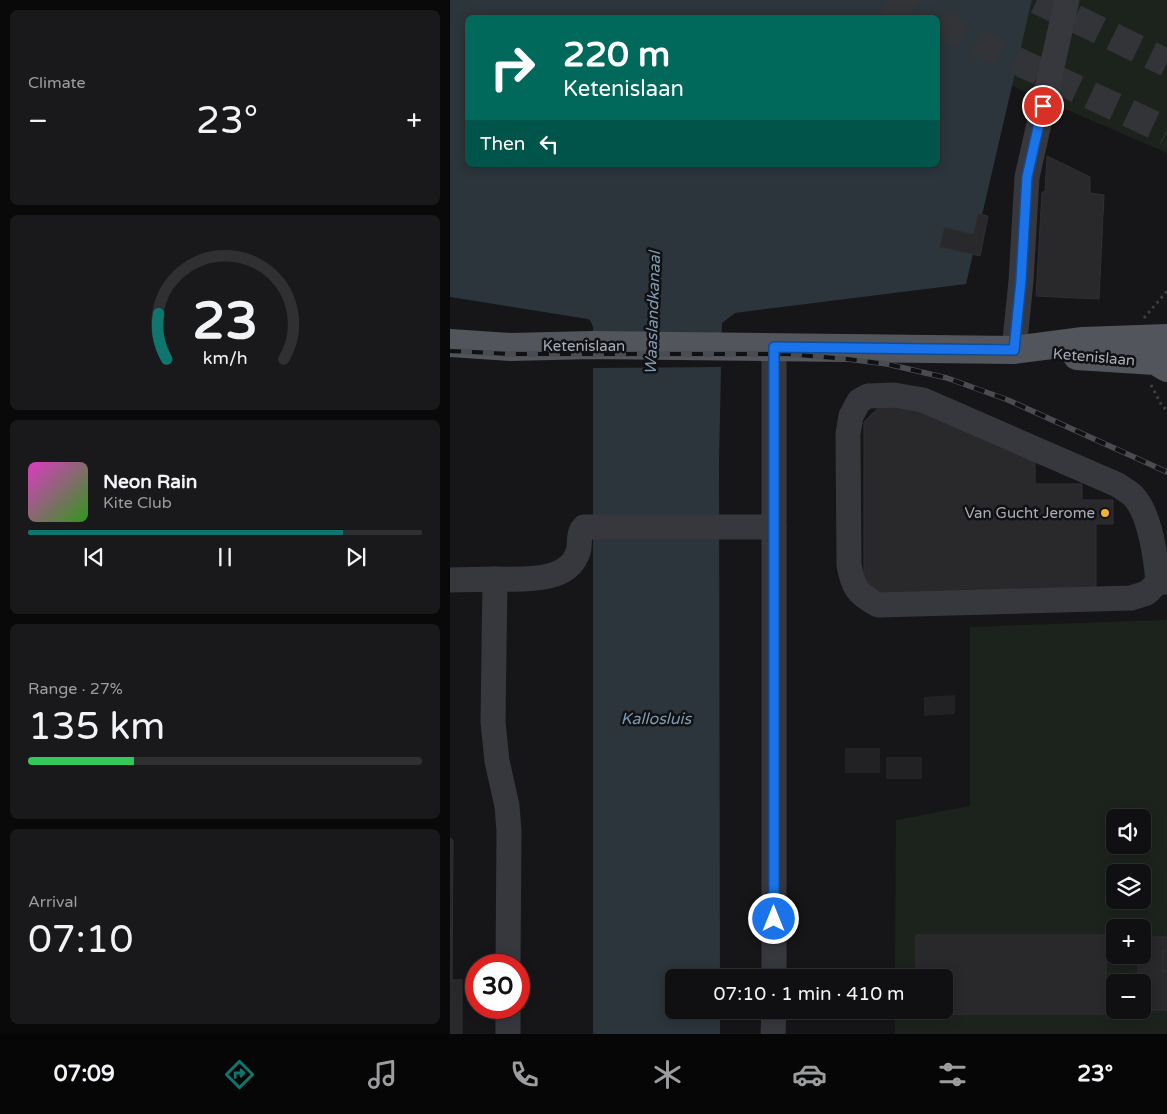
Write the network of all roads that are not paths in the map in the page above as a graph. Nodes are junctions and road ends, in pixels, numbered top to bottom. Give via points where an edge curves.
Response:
1 (1067, 0) edge
2 (1167, 338) edge
3 (450, 343) edge
4 (774, 347) junction
5 (1016, 350) junction
6 (1167, 368) edge
7 (774, 527) junction
8 (495, 579) junction
9 (450, 580) edge
10 (1162, 582) edge
11 (508, 954) edge
12 (774, 969) edge
13 (508, 1019) edge
14 (774, 1019) edge
15 (508, 1034) edge
16 (774, 1034) edge

1 - 5 street via 1027,177
2 - 5 main road, Ketenislaan via 1083,341
3 - 4 main road, Ketenislaan via 511,347
4 - 5 main road, Ketenislaan
4 - 7 street
5 - 6 main road, Ketenislaan via 1155,361
7 - 8 street via 584,527 580,531 578,553 560,572 547,578
7 - 12 street
8 - 9 street
8 - 11 street via 493,722 496,761 507,806 509,831
10 - 10 street via 1142,511 1135,497 1118,485 923,400 880,394 858,401 850,416 848,434 849,565 852,581 867,599 878,605 1131,598 1147,593
13 - 15 street
14 - 16 street

